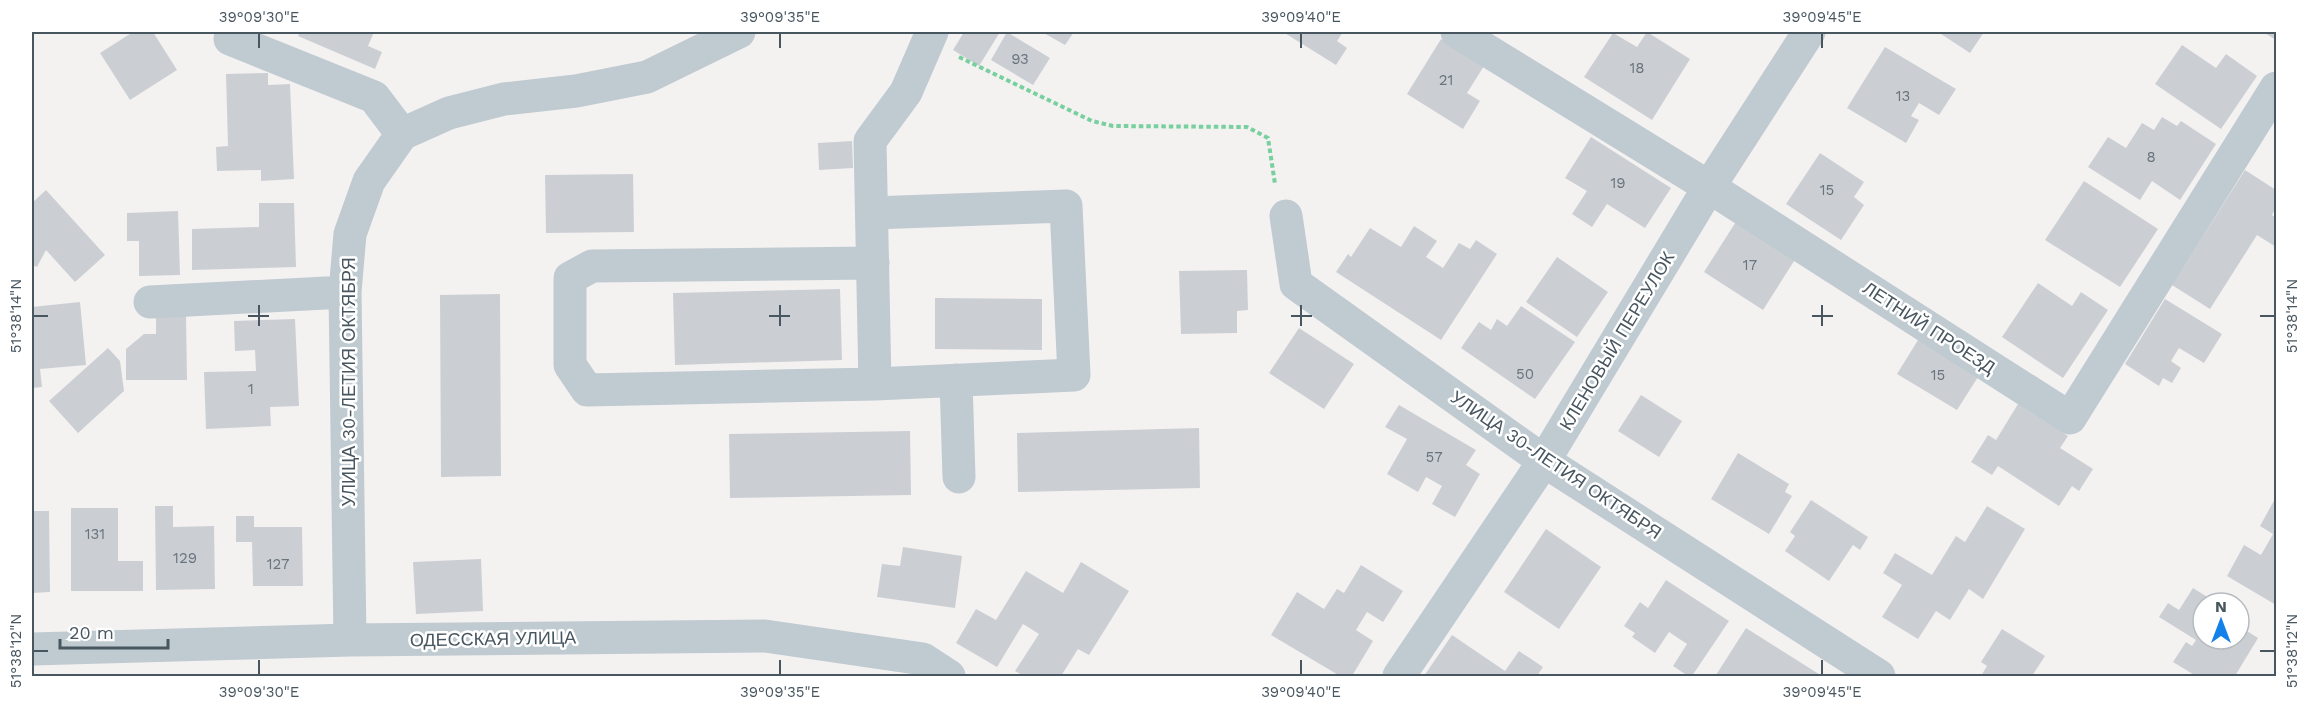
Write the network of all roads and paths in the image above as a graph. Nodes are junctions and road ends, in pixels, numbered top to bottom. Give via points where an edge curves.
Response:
1 (739, 32) edge
2 (1457, 32) edge
3 (1809, 32) edge
4 (230, 39) dead end
5 (940, 42) edge
6 (2277, 88) edge
7 (402, 134) junction
8 (1709, 187) junction
9 (872, 213) junction
10 (1286, 216) joint
11 (873, 263) junction
12 (345, 291) junction
13 (150, 302) dead end
14 (956, 380) junction
15 (875, 384) junction
16 (1544, 461) junction
17 (960, 477) dead end
18 (350, 640) junction
19 (32, 649) edge
20 (948, 676) edge
21 (1399, 676) edge
22 (1879, 676) edge

1 - 7 street via 647,77 576,91 504,99 449,113
2 - 8 street, ЛЕТНИЙ ПРОЕЗД
3 - 8 street, КЛЕНОВЫЙ ПЕРЕУЛОК
4 - 7 street via 374,97
5 - 9 street via 870,141
5 - 10 path via 1092,121 1113,126 1247,128 1268,138 1274,179
6 - 8 street, ЛЕТНИЙ ПРОЕЗД via 2070,418
7 - 12 street, УЛИЦА 30-ЛЕТИЯ ОКТЯБРЯ via 365,192 350,234
8 - 16 street, КЛЕНОВЫЙ ПЕРЕУЛОК
9 - 11 street
9 - 14 street via 1066,206 1074,375
10 - 16 street, УЛИЦА 30-ЛЕТИЯ ОКТЯБРЯ via 1296,284
11 - 15 street
11 - 15 street via 592,266 570,278 570,365 587,390
12 - 13 street
12 - 18 street, УЛИЦА 30-ЛЕТИЯ ОКТЯБРЯ
14 - 15 street
14 - 17 street
16 - 21 street, КЛЕНОВЫЙ ПЕРЕУЛОК
16 - 22 street, УЛИЦА 30-ЛЕТИЯ ОКТЯБРЯ
18 - 19 street, ОДЕССКАЯ УЛИЦА
18 - 20 street, ОДЕССКАЯ УЛИЦА via 765,636 923,659

